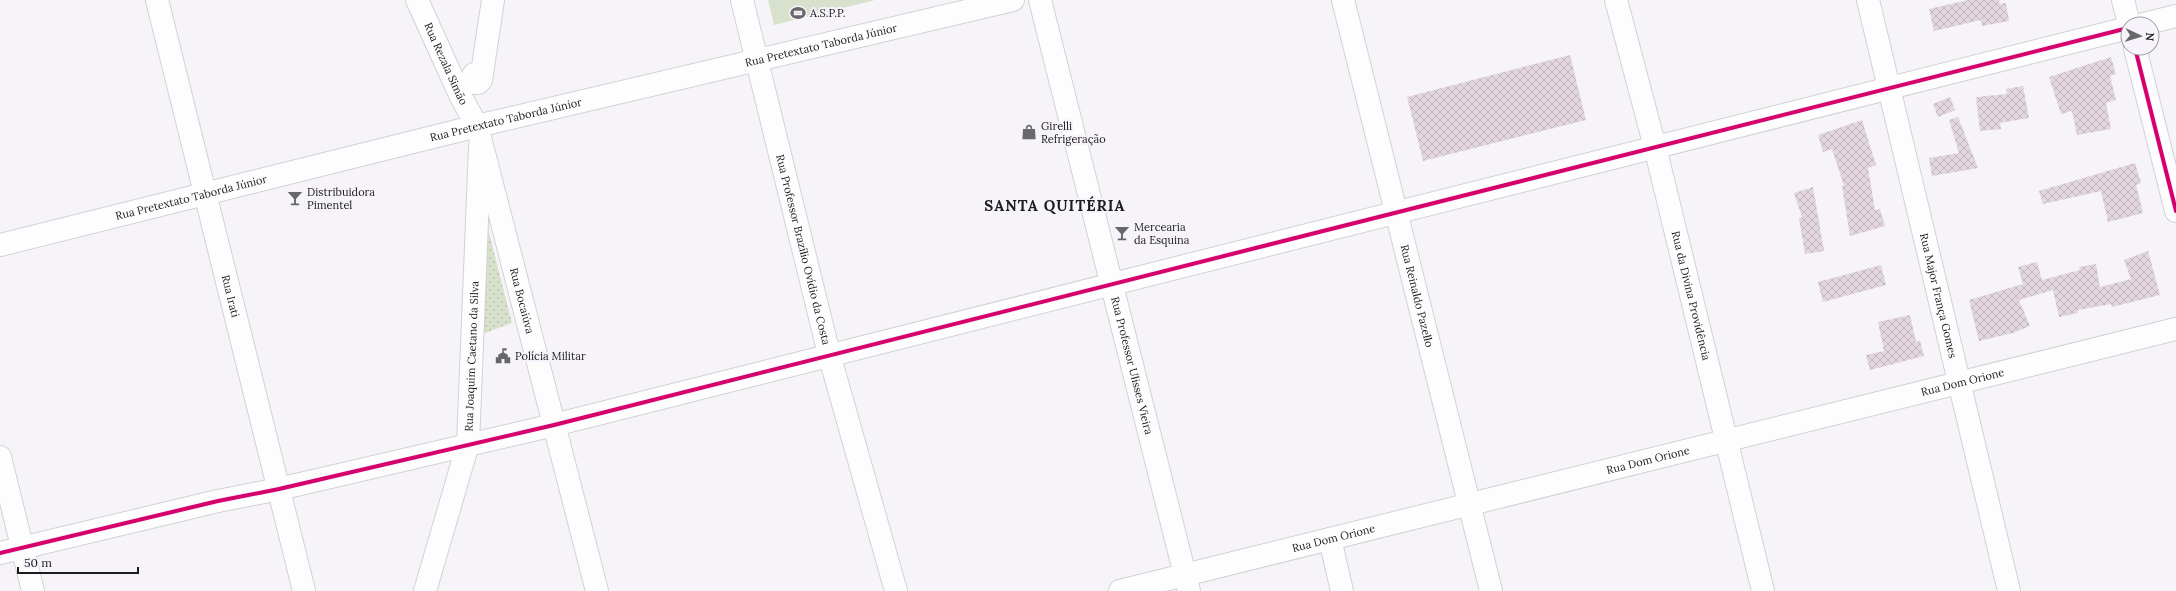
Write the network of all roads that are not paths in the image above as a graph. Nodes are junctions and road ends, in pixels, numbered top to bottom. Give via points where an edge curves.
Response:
1 (157, 0) edge
2 (417, 0) edge
3 (493, 0) edge
4 (742, 0) edge
5 (1013, 0) edge
6 (1040, 0) edge
7 (1343, 0) edge
8 (1616, 0) edge
9 (1868, 0) edge
10 (2123, 0) edge
11 (2127, 16) edge
12 (2176, 16) edge
13 (2160, 20) edge
14 (2120, 30) edge
15 (2137, 56) edge
16 (757, 61) junction
17 (481, 74) dead end
18 (1889, 88) junction
19 (479, 133) junction
20 (1655, 147) junction
21 (205, 194) junction
22 (2176, 211) edge
23 (1396, 212) junction
24 (0, 245) edge
25 (1111, 283) junction
26 (2176, 329) edge
27 (829, 354) junction
28 (1958, 383) junction
29 (554, 425) junction
30 (1726, 441) junction
31 (468, 444) junction
32 (0, 457) edge
33 (279, 489) junction
34 (1469, 504) junction
35 (1330, 539) junction
36 (23, 548) junction
37 (0, 553) edge
38 (1187, 583) edge
39 (33, 591) edge
40 (304, 591) edge
41 (425, 591) edge
42 (597, 591) edge
43 (896, 591) edge
44 (1120, 591) edge
45 (1342, 591) edge
46 (1491, 591) edge
47 (1763, 591) edge
48 (2009, 591) edge

1 - 21 street, Rua Irati
2 - 19 street, Rua Rezala Simão
3 - 17 street via 486,60
4 - 16 street, Rua Professor Brazílio Ovídio da Costa
5 - 16 street, Rua Pretextato Taborda Júnior
6 - 25 street, Rua Professor Ulisses Vieira
7 - 23 street, Rua Reinaldo Pazello
8 - 20 street, Rua da Divina Providência
9 - 18 street, Rua Major França Gomes
10 - 11 street
12 - 13 street
14 - 18 street
15 - 22 street
16 - 19 street, Rua Pretextato Taborda Júnior
16 - 27 street, Rua Professor Brazílio Ovídio da Costa
18 - 20 street
18 - 28 street, Rua Major França Gomes
19 - 21 street, Rua Pretextato Taborda Júnior
19 - 29 street, Rua Bocaiúva
19 - 31 street, Rua Joaquim Caetano da Silva
20 - 23 street
20 - 30 street, Rua da Divina Providência
21 - 24 street, Rua Pretextato Taborda Júnior
21 - 33 street, Rua Irati
23 - 25 street
23 - 34 street, Rua Reinaldo Pazello
25 - 27 street
25 - 38 street, Rua Professor Ulisses Vieira
26 - 28 street, Rua Dom Orione
27 - 29 street
27 - 43 street, Rua Professor Brazílio Ovídio da Costa
28 - 30 street, Rua Dom Orione
28 - 48 street, Rua Major França Gomes
29 - 31 street
29 - 42 street, Rua Bocaiúva
30 - 34 street, Rua Dom Orione
30 - 47 street, Rua da Divina Providência
31 - 33 street
31 - 41 street, Rua Joaquim Caetano da Silva
32 - 36 street
33 - 36 street via 218,500
33 - 40 street, Rua Irati
34 - 35 street, Rua Dom Orione
34 - 46 street, Rua Reinaldo Pazello
35 - 38 street, Rua Dom Orione
35 - 45 street
36 - 37 street
36 - 39 street
38 - 44 street, Rua Dom Orione

